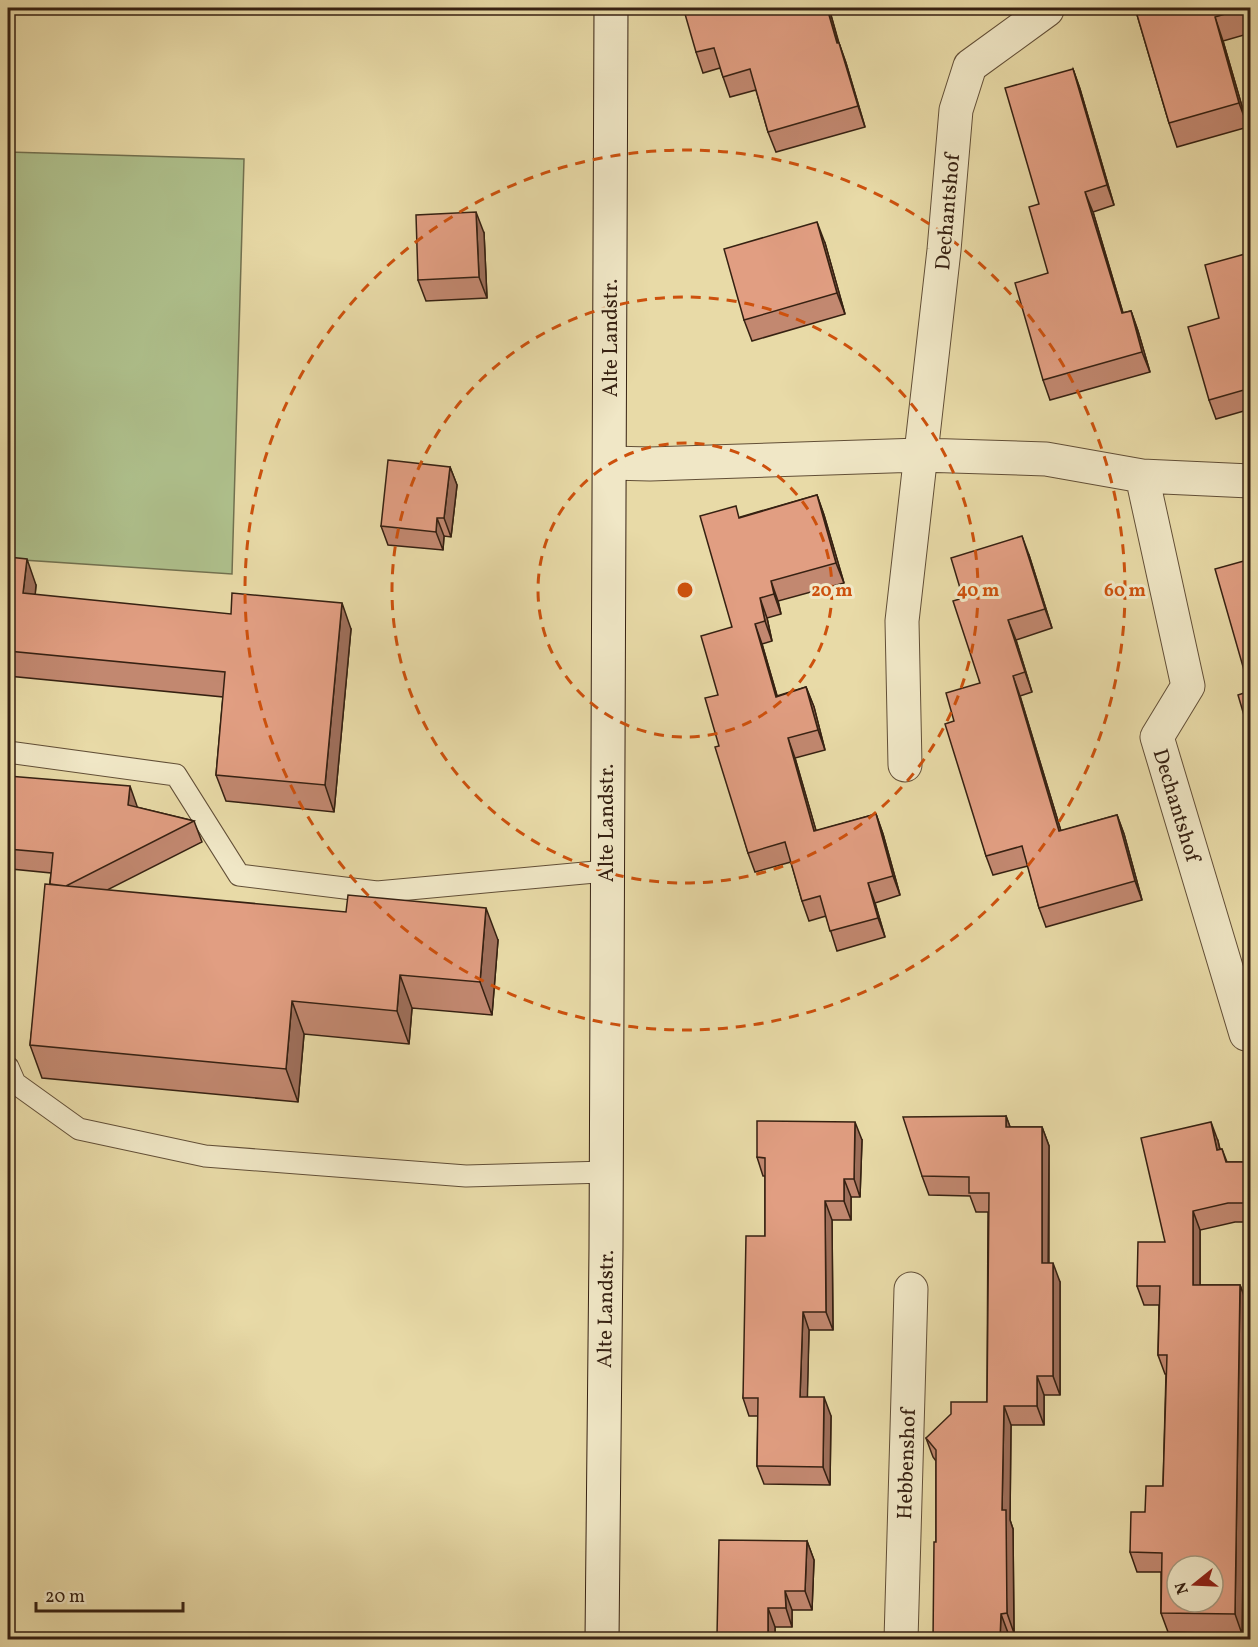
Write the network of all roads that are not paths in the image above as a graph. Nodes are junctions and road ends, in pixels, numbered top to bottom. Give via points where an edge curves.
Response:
1 (611, 8) edge
2 (1047, 10) dead end
3 (920, 455) junction
4 (610, 463) junction
5 (1142, 476) junction
6 (1251, 481) edge
7 (8, 752) edge
8 (905, 765) dead end
9 (606, 871) junction
10 (1246, 1034) dead end
11 (8, 1067) edge
12 (606, 1172) junction
13 (911, 1289) dead end
14 (602, 1640) edge
15 (901, 1640) edge

1 - 4 street, Alte Landstr.
2 - 3 street, Dechantshof via 970,66 956,110
3 - 4 street
3 - 5 street via 1046,459
3 - 8 street, Dechantshof via 902,621
4 - 9 street, Alte Landstr.
5 - 6 street
5 - 10 street, Dechantshof via 1188,686 1157,737
7 - 9 lane via 176,775 238,875 377,891
9 - 12 street, Alte Landstr.
11 - 12 lane via 15,1083 79,1129 206,1156 466,1176
12 - 14 street, Alte Landstr.
13 - 15 street, Hebbenshof

